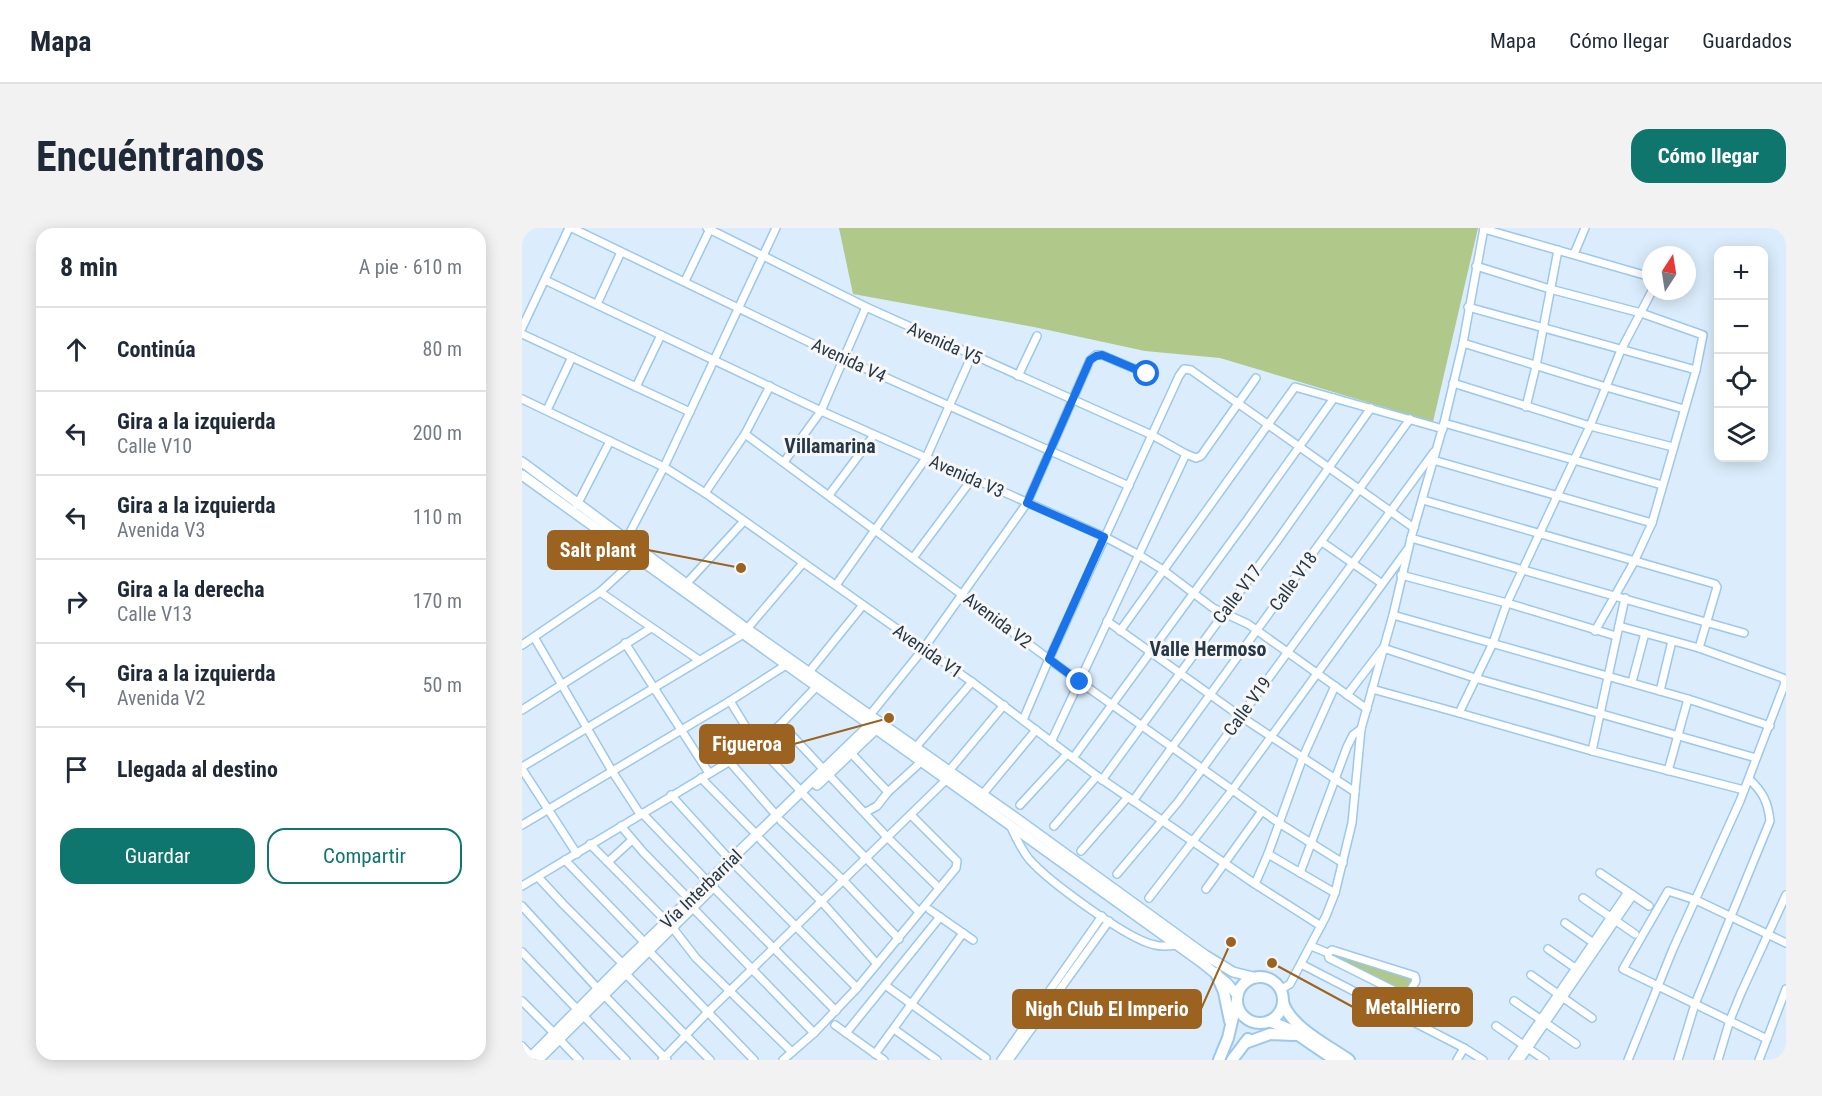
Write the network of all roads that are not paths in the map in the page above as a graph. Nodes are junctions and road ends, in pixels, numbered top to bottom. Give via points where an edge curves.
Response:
1 (571, 228) edge
2 (776, 228) edge
3 (1585, 228) edge
4 (709, 229) edge
5 (1484, 229) edge
6 (1558, 250) junction
7 (621, 252) junction
8 (1574, 254) junction
9 (764, 255) junction
10 (1476, 266) junction
11 (1642, 274) edge
12 (545, 280) junction
13 (685, 281) junction
14 (1550, 289) junction
15 (1648, 300) edge
16 (597, 304) junction
17 (739, 307) junction
18 (866, 307) junction
19 (1468, 307) junction
20 (1641, 313) junction
21 (522, 328) edge
22 (1544, 329) junction
23 (522, 334) edge
24 (661, 335) junction
25 (1037, 336) dead end
26 (1462, 343) junction
27 (1621, 350) junction
28 (972, 355) junction
29 (572, 357) junction
30 (714, 359) junction
31 (844, 359) junction
32 (1536, 366) junction
33 (1696, 370) junction
34 (1147, 374) dead end
35 (1018, 376) junction
36 (1257, 378) dead end
37 (1454, 383) junction
38 (770, 386) junction
39 (636, 387) junction
40 (1606, 387) junction
41 (1334, 398) junction
42 (522, 399) edge
43 (1072, 399) junction
44 (1238, 403) junction
45 (948, 407) junction
46 (1526, 407) junction
47 (1371, 408) junction
48 (1684, 409) junction
49 (547, 410) junction
50 (821, 411) junction
51 (690, 412) junction
52 (1410, 419) junction
53 (1269, 425) junction
54 (1444, 426) junction
55 (1590, 426) junction
56 (745, 434) junction
57 (874, 435) junction
58 (1152, 435) junction
59 (610, 441) junction
60 (1299, 446) junction
61 (1673, 447) junction
62 (1437, 448) junction
63 (1049, 451) junction
64 (1186, 454) junction
65 (926, 458) junction
66 (1433, 460) junction
67 (1573, 461) junction
68 (522, 462) edge
69 (784, 462) junction
70 (664, 467) junction
71 (1329, 468) junction
72 (522, 475) edge
73 (972, 479) junction
74 (1662, 485) junction
75 (1129, 486) junction
76 (1359, 489) junction
77 (705, 493) junction
78 (829, 495) junction
79 (1556, 497) junction
80 (1423, 500) junction
81 (1027, 503) junction
82 (577, 505) junction
83 (1389, 510) junction
84 (744, 520) junction
85 (1652, 523) junction
86 (1414, 528) junction
87 (874, 530) junction
88 (1540, 533) junction
89 (1104, 537) junction
90 (1412, 538) junction
91 (626, 540) junction
92 (1322, 542) junction
93 (1409, 547) junction
94 (640, 555) junction
95 (1139, 555) junction
96 (914, 558) junction
97 (1635, 560) junction
98 (1351, 562) junction
99 (803, 563) junction
100 (1163, 570) junction
101 (1523, 570) junction
102 (1401, 575) junction
103 (1381, 583) junction
104 (687, 584) junction
105 (836, 585) junction
106 (600, 592) junction
107 (962, 593) junction
108 (1193, 593) junction
109 (1615, 596) junction
110 (1625, 598) junction
111 (1507, 603) junction
112 (863, 605) junction
113 (1224, 612) junction
114 (1393, 615) junction
115 (1107, 621) junction
116 (1707, 622) junction
117 (1619, 626) junction
118 (651, 628) junction
119 (1257, 630) junction
120 (1120, 631) junction
121 (1595, 631) junction
122 (745, 632) junction
123 (1646, 633) junction
124 (1744, 633) dead end
125 (1616, 636) junction
126 (534, 637) junction
127 (1672, 641) junction
128 (625, 643) junction
129 (1493, 643) junction
130 (522, 645) edge
131 (924, 648) junction
132 (1383, 648) junction
133 (1700, 648) junction
134 (1150, 651) junction
135 (1287, 651) junction
136 (1049, 659) junction
137 (699, 660) junction
138 (786, 664) junction
139 (809, 672) junction
140 (1180, 673) junction
141 (1316, 673) junction
142 (1607, 675) junction
143 (1475, 678) junction
144 (972, 682) junction
145 (1080, 682) junction
146 (1632, 682) junction
147 (561, 685) junction
148 (817, 686) junction
149 (1335, 686) junction
150 (653, 688) junction
151 (1372, 689) junction
152 (1660, 691) junction
153 (1210, 695) junction
154 (1347, 695) junction
155 (1688, 699) junction
156 (730, 701) junction
157 (1111, 704) junction
158 (1004, 705) junction
159 (1367, 709) junction
160 (522, 710) edge
161 (1459, 713) junction
162 (1599, 713) junction
163 (1240, 716) junction
164 (1023, 720) junction
165 (874, 723) junction
166 (781, 724) junction
167 (1141, 725) junction
168 (1770, 726) junction
169 (588, 728) junction
170 (1361, 729) junction
171 (1036, 730) junction
172 (681, 731) junction
173 (1271, 737) junction
174 (1677, 737) junction
175 (1051, 742) junction
176 (757, 745) junction
177 (1172, 747) junction
178 (915, 748) junction
179 (1592, 751) junction
180 (850, 752) junction
181 (1070, 756) junction
182 (1303, 757) junction
183 (1756, 758) junction
184 (729, 761) junction
185 (921, 762) junction
186 (522, 768) edge
187 (1203, 768) junction
188 (612, 771) junction
189 (1668, 771) junction
190 (826, 772) junction
191 (709, 773) junction
192 (947, 776) junction
193 (1335, 777) junction
194 (701, 778) junction
195 (1100, 778) junction
196 (1749, 779) junction
197 (798, 788) dead end
198 (1233, 789) junction
199 (1744, 790) junction
200 (888, 792) junction
201 (1355, 792) junction
202 (672, 795) junction
203 (982, 795) junction
204 (805, 796) junction
205 (1130, 799) junction
206 (1020, 805) dead end
207 (550, 809) junction
208 (866, 812) junction
209 (1262, 812) junction
210 (641, 813) junction
211 (911, 815) junction
212 (779, 819) junction
213 (1162, 820) junction
214 (1279, 823) junction
215 (1010, 824) junction
216 (522, 825) edge
217 (621, 826) junction
218 (1054, 826) dead end
219 (759, 837) junction
220 (888, 838) junction
221 (632, 840) junction
222 (1194, 841) junction
223 (590, 844) junction
224 (1311, 845) junction
225 (1081, 851) dead end
226 (577, 854) junction
227 (1269, 854) junction
228 (866, 858) junction
229 (565, 860) junction
230 (608, 862) junction
231 (733, 863) junction
232 (1225, 863) junction
233 (1342, 863) junction
234 (1300, 873) junction
235 (1600, 873) dead end
236 (1117, 874) dead end
237 (538, 877) junction
238 (843, 880) junction
239 (1254, 884) junction
240 (711, 885) junction
241 (522, 886) edge
242 (939, 888) junction
243 (1206, 889) dead end
244 (1335, 893) junction
245 (1631, 893) junction
246 (1786, 895) edge
247 (1149, 898) dead end
248 (1583, 898) dead end
249 (1696, 900) junction
250 (822, 902) junction
251 (691, 904) junction
252 (522, 906) edge
253 (1649, 906) dead end
254 (930, 910) dead end
255 (919, 912) junction
256 (940, 917) junction
257 (1731, 918) junction
258 (1105, 919) junction
259 (1613, 919) junction
260 (1565, 923) dead end
261 (669, 924) junction
262 (796, 926) junction
263 (1321, 926) junction
264 (963, 933) junction
265 (1635, 934) dead end
266 (1769, 936) junction
267 (898, 939) junction
268 (973, 940) dead end
269 (1595, 944) junction
270 (1786, 944) edge
271 (1178, 945) junction
272 (647, 946) junction
273 (1311, 946) junction
274 (774, 947) junction
275 (1548, 950) dead end
276 (522, 952) edge
277 (1328, 953) junction
278 (877, 964) junction
279 (1301, 964) junction
280 (624, 969) junction
281 (752, 969) junction
282 (1578, 970) junction
283 (1216, 973) junction
284 (1531, 975) dead end
285 (1257, 978) junction
286 (885, 985) junction
287 (1658, 986) junction
288 (857, 988) junction
289 (1786, 989) edge
290 (729, 991) junction
291 (601, 992) junction
292 (1282, 995) junction
293 (1560, 996) junction
294 (1238, 998) junction
295 (522, 1001) edge
296 (1514, 1001) dead end
297 (1695, 1004) junction
298 (912, 1005) junction
299 (836, 1011) junction
300 (580, 1012) junction
301 (707, 1013) junction
302 (1592, 1018) dead end
303 (1730, 1020) junction
304 (1543, 1021) junction
305 (1267, 1022) junction
306 (835, 1025) dead end
307 (1496, 1026) dead end
308 (1231, 1027) junction
309 (894, 1029) junction
310 (814, 1033) junction
311 (846, 1033) junction
312 (685, 1035) junction
313 (556, 1036) junction
314 (1300, 1036) junction
315 (1767, 1039) junction
316 (1245, 1043) junction
317 (1576, 1044) dead end
318 (522, 1046) edge
319 (1526, 1046) junction
320 (1464, 1048) junction
321 (792, 1052) junction
322 (875, 1054) junction
323 (986, 1058) dead end
324 (532, 1059) edge
325 (664, 1059) edge
326 (579, 1060) edge
327 (626, 1060) edge
328 (710, 1060) edge
329 (754, 1060) edge
330 (783, 1060) edge
331 (884, 1060) edge
332 (937, 1060) edge
333 (1001, 1060) edge
334 (1009, 1060) edge
335 (1219, 1060) edge
336 (1232, 1060) edge
337 (1335, 1060) edge
338 (1348, 1060) edge
339 (1457, 1060) edge
340 (1483, 1060) edge
341 (1513, 1060) edge
342 (1520, 1060) edge
343 (1545, 1060) edge
344 (1628, 1060) edge
345 (1678, 1060) edge
346 (1718, 1060) edge
347 (1759, 1060) edge

1 - 7 street, Avenida V4
1 - 12 street
2 - 9 street
3 - 8 street
4 - 9 street, Avenida V5
4 - 13 street
5 - 6 street
5 - 10 street
6 - 8 street
6 - 14 street
7 - 13 street, Avenida V4
7 - 16 street
8 - 11 street
9 - 17 street
9 - 18 street, Avenida V5
10 - 14 street
10 - 19 street
12 - 16 street, Avenida V3
12 - 21 street
13 - 17 street, Avenida V4
14 - 20 street
14 - 22 street
15 - 20 street
16 - 24 street, Avenida V3
17 - 30 street
17 - 31 street, Avenida V4
18 - 28 street, Avenida V5
18 - 31 street
19 - 22 street
19 - 26 street
20 - 27 street
20 - 33 street via 1703,335
22 - 27 street
22 - 32 street
23 - 29 street
24 - 30 street, Avenida V3
24 - 39 street
25 - 35 street
26 - 32 street
26 - 37 street
27 - 33 street
27 - 40 street
28 - 35 street, Avenida V5
28 - 45 street
29 - 39 street
29 - 49 street
30 - 38 street, Avenida V3
30 - 51 street
31 - 45 street, Avenida V4
31 - 50 street
32 - 40 street
32 - 46 street
33 - 48 street
34 - 43 street via 1096,356 1090,360
35 - 43 street, Avenida V5
36 - 44 street
37 - 46 street
37 - 54 street
38 - 50 street, Avenida V3
38 - 56 street
39 - 51 street
40 - 48 street
40 - 55 street
41 - 47 street
41 - 53 street via 1295,387
41 - 60 street
42 - 49 street, Avenida V1
43 - 58 street, Avenida V5
43 - 63 street
44 - 53 street
44 - 58 street via 1184,369
44 - 64 street via 1200,456
45 - 63 street, Avenida V4
45 - 65 street
46 - 55 street
47 - 52 street
47 - 71 street, Calle V17
48 - 61 street
49 - 59 street, Avenida V1
50 - 57 street, Avenida V3
50 - 69 street
51 - 70 street
52 - 54 street
52 - 76 street, Calle V18
53 - 60 street
53 - 100 street
54 - 62 street
54 - 67 street
55 - 61 street
55 - 67 street
56 - 69 street, Avenida V2
56 - 77 street
57 - 65 street, Avenida V3
57 - 78 street
58 - 64 street, Avenida V5
58 - 75 street
59 - 70 street, Avenida V1
59 - 82 street
60 - 71 street
60 - 108 street
61 - 74 street
62 - 66 street
62 - 83 street, Calle V19
63 - 75 street, Avenida V4
63 - 81 street
64 - 95 street
65 - 73 street, Avenida V3
65 - 87 street
66 - 79 street
66 - 80 street
67 - 74 street
67 - 79 street
68 - 82 main road
69 - 78 street, Avenida V2
70 - 77 street, Avenida V1
70 - 91 street
71 - 76 street
71 - 113 street, Calle V17
72 - 94 main road
73 - 81 street, Avenida V3
73 - 96 street
74 - 85 street
75 - 89 street
76 - 83 street
76 - 92 street, Calle V18
77 - 84 street, Avenida V1
78 - 87 street, Avenida V2
79 - 85 street
79 - 88 street
80 - 86 street
80 - 88 street
81 - 89 street, Avenida V3
81 - 107 street
82 - 91 main road
83 - 86 street
83 - 98 street, Calle V19
84 - 99 street, Avenida V1
84 - 104 street
85 - 97 street
86 - 90 street
87 - 96 street, Avenida V2
87 - 105 street
88 - 97 street
88 - 101 street
89 - 95 street, Avenida V3
89 - 136 street
90 - 93 street
90 - 101 street
91 - 94 main road
92 - 98 street
92 - 119 street, Calle V18
93 - 102 street
93 - 103 street
94 - 104 main road
94 - 106 street
94 - 122 main road
95 - 100 street, Avenida V3
95 - 115 street
96 - 107 street, Avenida V2
97 - 109 street
97 - 116 street via 1715,584
98 - 103 street
98 - 135 street, Calle V19
99 - 105 street, Avenida V1
99 - 122 street
100 - 108 street, Avenida V3
100 - 120 street
101 - 109 street
101 - 111 street
102 - 111 street
102 - 114 street
103 - 141 street
104 - 122 main road
105 - 112 street, Avenida V1
106 - 118 street
106 - 126 street
107 - 131 street
107 - 136 street, Avenida V2
108 - 113 street, Avenida V3
108 - 134 street
109 - 110 street
109 - 121 street
110 - 116 street
110 - 117 street
111 - 121 street
111 - 129 street
112 - 131 street, Avenida V1
112 - 139 street
113 - 119 street, Avenida V3
113 - 140 street, Calle V17
114 - 129 street
114 - 132 street
115 - 120 street
115 - 145 street
116 - 124 street
116 - 133 street
117 - 123 street
117 - 125 street
118 - 128 street
118 - 137 street
119 - 135 street, Avenida V3
119 - 153 street, Calle V18
120 - 134 street
121 - 125 street
122 - 137 street
122 - 138 main road
122 - 139 main road
123 - 127 street
123 - 146 street
125 - 142 street
126 - 130 street
126 - 147 street
127 - 133 street
127 - 152 street
128 - 147 street
128 - 150 street
129 - 142 street
129 - 143 street
131 - 144 street, Avenida V1
131 - 165 street
132 - 143 street
132 - 151 street
132 - 154 street
133 - 168 street via 1783,678 1785,683
134 - 140 street
134 - 157 street
135 - 141 street, Avenida V3
135 - 163 street, Calle V19
136 - 145 street, Avenida V2
136 - 164 street
137 - 150 street
138 - 148 main road
138 - 156 street
139 - 165 main road
140 - 153 street
140 - 167 street, Calle V17
141 - 149 street, Avenida V3
141 - 173 street
142 - 146 street
142 - 162 street
143 - 161 street
143 - 162 street
144 - 158 street, Avenida V1
144 - 178 street
145 - 157 street, Avenida V2
145 - 175 street
146 - 152 street
147 - 160 street
147 - 169 street
148 - 165 main road
148 - 166 street
149 - 154 street, Avenida V3
149 - 182 street
150 - 169 street
150 - 172 street
151 - 159 street
151 - 161 street
152 - 155 street
153 - 163 street
153 - 177 street, Calle V18
154 - 159 street, Avenida V3
155 - 168 street
155 - 174 street
156 - 172 street
156 - 176 street
157 - 167 street, Avenida V2
157 - 181 street
158 - 164 street, Avenida V1
158 - 192 street
159 - 170 street
161 - 179 street
162 - 174 street
162 - 179 street
163 - 173 street
163 - 187 street, Calle V19
164 - 171 street, Avenida V1
165 - 178 main road
165 - 180 main road, Vía Interbarrial
165 - 185 main road
165 - 190 main road, Vía Interbarrial
166 - 176 street
166 - 190 street
167 - 177 street, Avenida V2
167 - 195 street, Calle V17
168 - 183 street
169 - 186 street
169 - 188 street
170 - 193 street via 1353,735
170 - 201 street
171 - 175 street, Avenida V1
171 - 203 street
172 - 188 street
172 - 191 street
173 - 182 street
173 - 198 street
174 - 183 street
174 - 189 street
175 - 181 street, Avenida V1
176 - 184 street
176 - 197 street
177 - 187 street, Avenida V2
177 - 205 street, Calle V18
178 - 192 main road
179 - 189 street
180 - 190 main road, Vía Interbarrial
180 - 200 street
181 - 195 street, Avenida V1
181 - 206 street
182 - 193 street
182 - 214 street
183 - 196 street
184 - 191 street
184 - 212 street
185 - 192 main road
185 - 200 street
186 - 207 street
187 - 198 street, Avenida V2
187 - 213 street, Calle V19
188 - 207 street
188 - 210 street
189 - 199 street
190 - 204 main road, Vía Interbarrial
190 - 208 street
190 - 212 main road, Vía Interbarrial
191 - 194 street
192 - 203 main road
192 - 211 street
192 - 215 main road
193 - 201 street
193 - 224 street
194 - 202 street
194 - 219 street
195 - 205 street, Avenida V1
195 - 218 street, Calle V17
196 - 199 street
196 - 257 street via 1764,795 1770,821
198 - 209 street, Avenida V2
198 - 222 street
199 - 249 street
200 - 208 street
201 - 233 street
202 - 210 street
202 - 231 street
203 - 285 main road via 1205,955 1233,972
204 - 212 main road, Vía Interbarrial
204 - 228 street
205 - 213 street, Avenida V1
205 - 225 street, Calle V18
207 - 216 street
207 - 226 street
208 - 220 street
209 - 214 street, Avenida V2
209 - 232 street
210 - 217 street
210 - 240 street
211 - 220 street
211 - 242 street via 957,861 956,868
212 - 219 main road, Vía Interbarrial
212 - 238 street
213 - 222 street, Avenida V1
213 - 236 street, Calle V19
214 - 224 street, Avenida V2
214 - 227 street
215 - 258 street via 1030,860
215 - 271 main road
217 - 221 street
217 - 223 street
219 - 231 main road, Vía Interbarrial
219 - 250 street
220 - 228 street
220 - 242 street
221 - 230 street
221 - 251 street
222 - 232 street, Avenida V1
222 - 247 street
223 - 226 street
223 - 230 street
224 - 233 street, Avenida V2
224 - 234 street
226 - 229 street
227 - 234 street
227 - 239 street
228 - 238 street
228 - 255 street
229 - 237 street
229 - 272 street
230 - 261 street
231 - 240 main road, Vía Interbarrial
231 - 262 street
232 - 239 street, Avenida V1
232 - 243 street
233 - 244 street
234 - 244 street
235 - 245 street
237 - 241 street
237 - 280 street
238 - 250 street
238 - 267 street
239 - 263 street, Avenida V1
240 - 251 main road, Vía Interbarrial
240 - 274 street
242 - 255 street
244 - 263 street
245 - 253 street
245 - 259 street
246 - 266 street
248 - 259 street
249 - 257 street
249 - 287 street
249 - 287 street via 1666,892 1623,969
250 - 262 street
250 - 278 street
251 - 261 main road, Vía Interbarrial
251 - 281 street
252 - 291 street
254 - 256 street
255 - 267 street
256 - 264 street
256 - 286 street
257 - 266 street
257 - 297 street
258 - 271 street via 1143,942
258 - 333 street
258 - 334 street
259 - 265 street
259 - 269 street
260 - 269 street
261 - 272 main road, Vía Interbarrial
261 - 290 street
262 - 274 street
262 - 288 street
263 - 273 street
264 - 268 street
264 - 298 street
266 - 270 street
266 - 303 street
267 - 278 street
269 - 282 street
271 - 283 main road
272 - 280 main road, Vía Interbarrial
272 - 301 street
273 - 277 street
273 - 279 street
274 - 281 street
274 - 299 street
275 - 282 street
276 - 300 street
277 - 277 street via 1329,958 1403,995 1416,981 1412,975 1332,950
278 - 288 street
279 - 292 street
279 - 320 street
280 - 291 main road, Vía Interbarrial
280 - 312 street
281 - 290 street
281 - 310 street
282 - 293 street
283 - 294 main road
283 - 308 highway via 1227,1001
284 - 293 street
285 - 292 highway via 1268,979
285 - 294 highway via 1245,984
286 - 298 street
286 - 311 street
287 - 297 street
287 - 344 street
288 - 299 street
289 - 315 street
290 - 301 street
290 - 321 street
291 - 300 main road, Vía Interbarrial
291 - 325 street
292 - 305 highway via 1279,1013
292 - 338 highway via 1293,1020
293 - 302 street
293 - 304 street
294 - 305 highway via 1245,1017
294 - 308 highway
295 - 313 street
296 - 304 street
297 - 303 street
297 - 345 street
298 - 309 street
298 - 323 street
299 - 310 street
300 - 313 main road, Vía Interbarrial
300 - 327 street
301 - 312 street
301 - 329 street
303 - 315 street
303 - 346 street
304 - 317 street
304 - 319 street
305 - 314 highway
305 - 316 highway
306 - 311 street
307 - 319 street
308 - 335 highway
309 - 322 street
309 - 332 street
310 - 321 street
311 - 322 street
312 - 325 street
312 - 328 street
313 - 324 main road, Vía Interbarrial
313 - 326 street
314 - 316 highway via 1270,1034
314 - 337 highway
315 - 347 street
316 - 336 highway
318 - 324 street
319 - 341 street
319 - 342 street
319 - 343 street
320 - 339 street
320 - 340 street
321 - 330 street
322 - 331 street

